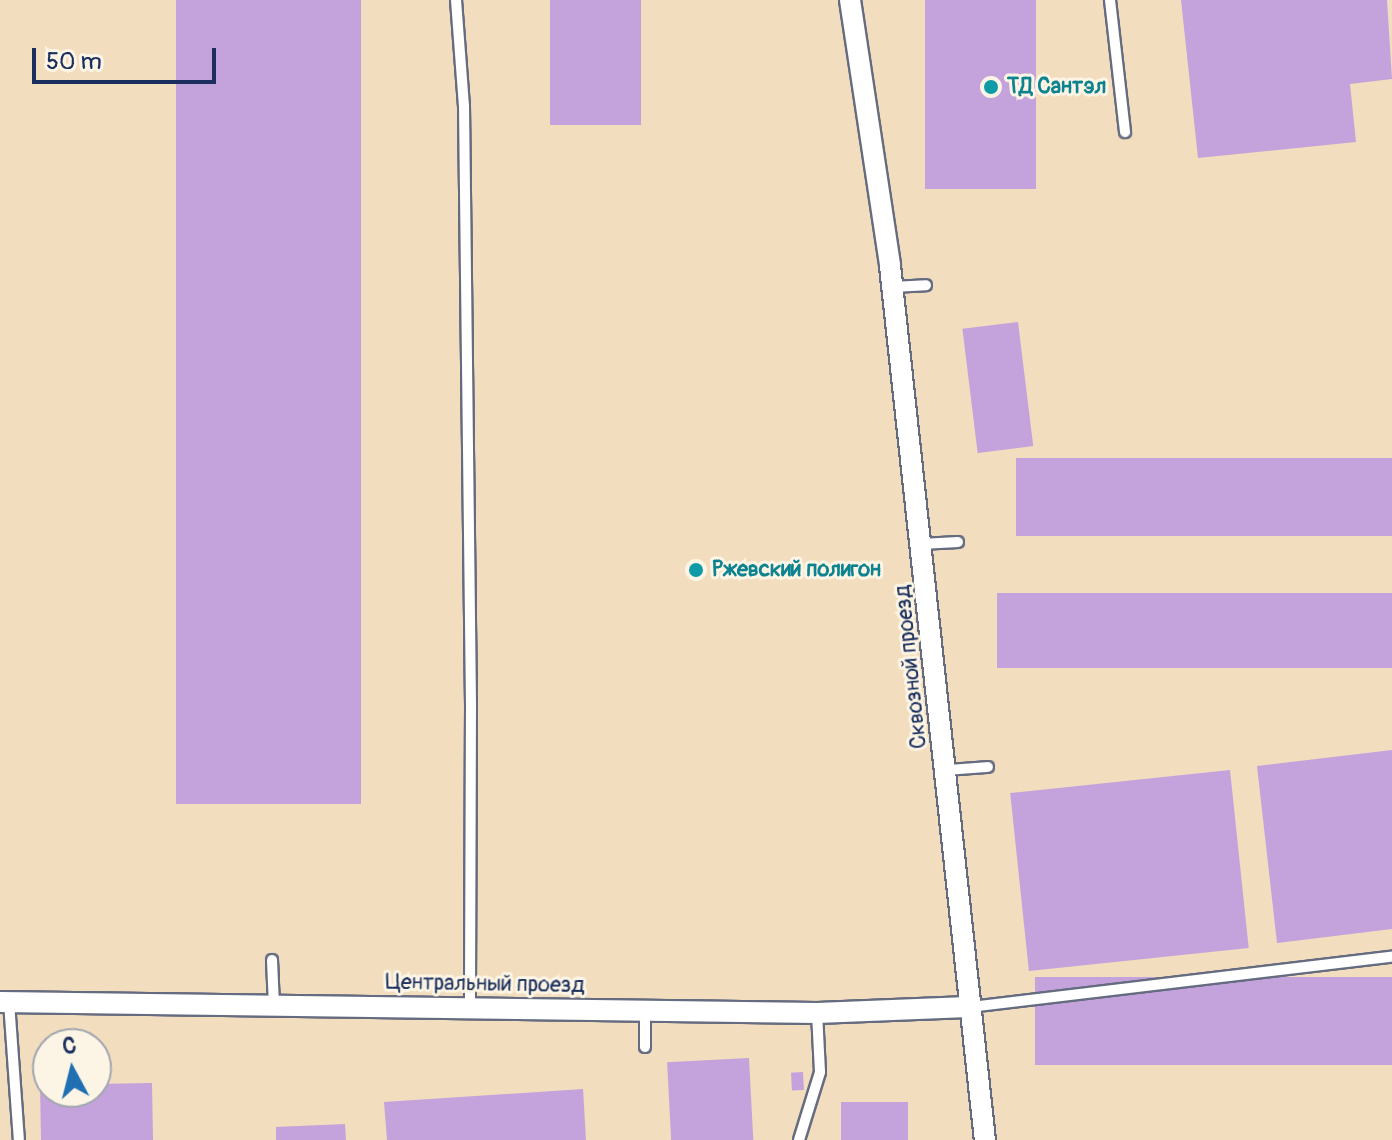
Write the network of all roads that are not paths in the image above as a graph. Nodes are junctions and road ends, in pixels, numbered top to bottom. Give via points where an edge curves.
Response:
1 (456, 0) edge
2 (850, 0) edge
3 (1110, 0) edge
4 (1125, 132) dead end
5 (926, 285) dead end
6 (892, 287) junction
7 (958, 542) dead end
8 (921, 544) junction
9 (988, 767) dead end
10 (947, 770) junction
11 (1392, 957) edge
12 (272, 960) dead end
13 (5, 1002) edge
14 (274, 1005) junction
15 (470, 1007) junction
16 (968, 1007) junction
17 (645, 1010) junction
18 (817, 1013) junction
19 (645, 1047) dead end
20 (19, 1140) edge
21 (799, 1140) edge
22 (985, 1140) edge

1 - 15 lane via 464,106
2 - 6 street, Сквозной проезд
3 - 4 lane
5 - 6 lane
6 - 8 street, Сквозной проезд
7 - 8 lane
8 - 10 street, Сквозной проезд
9 - 10 lane
10 - 16 street, Сквозной проезд
11 - 16 lane
12 - 14 lane
13 - 14 street, Центральный проезд
13 - 20 lane
14 - 15 street, Центральный проезд
15 - 17 street, Центральный проезд
16 - 18 street, Центральный проезд
16 - 22 street, Сквозной проезд
17 - 18 street, Центральный проезд
17 - 19 lane
18 - 21 lane via 820,1072

